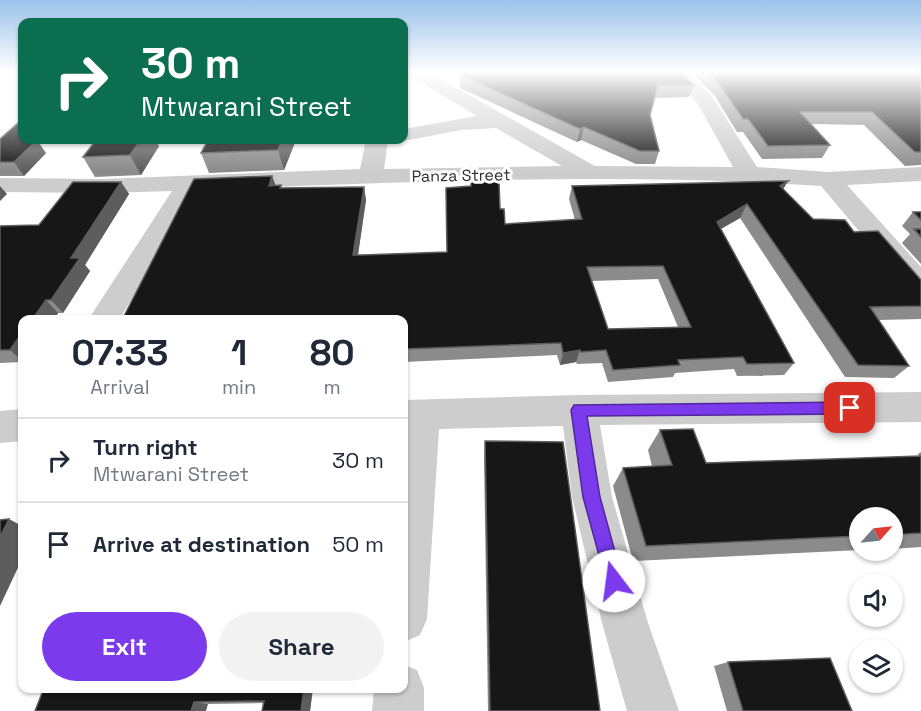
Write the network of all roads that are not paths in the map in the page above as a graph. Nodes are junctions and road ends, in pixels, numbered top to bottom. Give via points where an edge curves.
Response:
1 (470, 104) edge
2 (706, 104) edge
3 (500, 121) junction
4 (408, 134) edge
5 (379, 144) edge
6 (590, 174) junction
7 (749, 174) junction
8 (921, 174) edge
9 (371, 176) junction
10 (828, 179) junction
11 (188, 184) junction
12 (0, 185) edge
13 (921, 286) edge
14 (106, 315) edge
15 (921, 407) edge
16 (579, 410) junction
17 (413, 415) edge
18 (18, 425) edge
19 (0, 427) edge
20 (408, 528) edge
21 (399, 693) edge
22 (398, 711) edge
23 (653, 711) edge

1 - 3 street
2 - 7 street
3 - 4 street
3 - 6 street
5 - 9 street
6 - 7 street, Panza Street
6 - 9 street, Panza Street
7 - 10 street, Panza Street
8 - 10 street, Panza Street
9 - 11 street, Panza Street
10 - 13 street
11 - 12 street, Panza Street
11 - 14 street
15 - 16 street
16 - 17 street
16 - 23 street via 592,497
17 - 20 street
18 - 19 street
21 - 22 street

